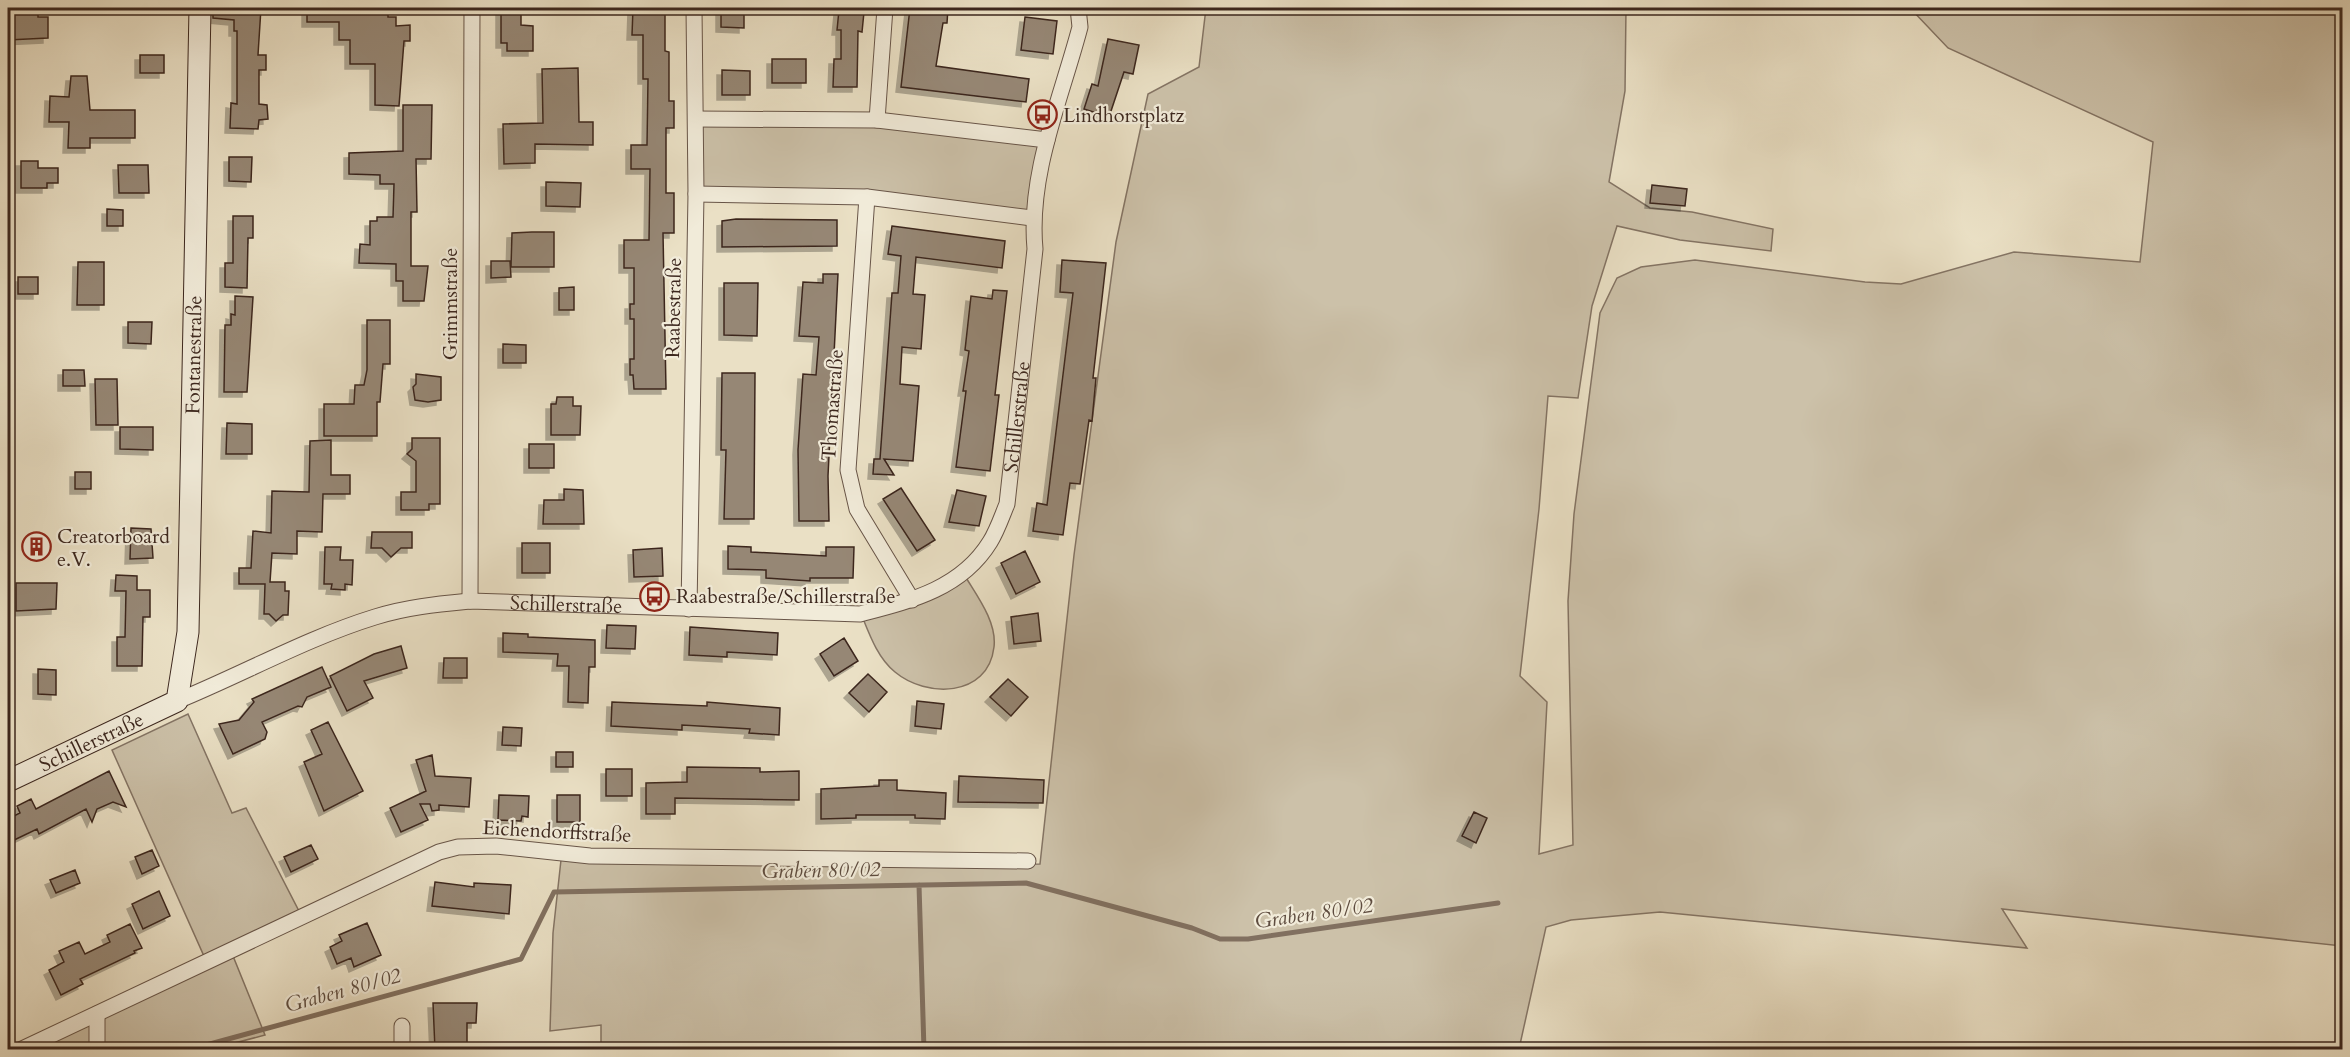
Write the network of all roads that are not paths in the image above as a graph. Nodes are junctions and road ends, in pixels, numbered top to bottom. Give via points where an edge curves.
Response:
1 (200, 8) edge
2 (471, 8) edge
3 (694, 8) edge
4 (885, 8) edge
5 (1078, 8) edge
6 (696, 118) junction
7 (877, 120) junction
8 (1047, 140) junction
9 (696, 194) junction
10 (867, 197) junction
11 (1032, 218) junction
12 (912, 600) junction
13 (470, 601) junction
14 (689, 609) junction
15 (177, 701) junction
16 (8, 781) edge
17 (1028, 861) dead end
18 (97, 1014) junction
19 (402, 1026) dead end
20 (20, 1050) edge
21 (97, 1050) edge
22 (402, 1050) edge

1 - 15 street, Fontanestraße via 188,632
2 - 13 street, Grimmstraße
3 - 6 street, Raabestraße
4 - 7 street
5 - 8 street via 1080,27
6 - 7 street
6 - 9 street, Raabestraße
7 - 8 street
8 - 11 street
9 - 10 street
9 - 14 street, Raabestraße
10 - 11 street
10 - 12 street, Thomastraße via 848,470 857,509
11 - 12 street, Schillerstraße via 1035,249 1007,504 991,542 965,573
12 - 14 street, Schillerstraße via 860,615
13 - 14 street, Schillerstraße
13 - 15 street, Schillerstraße via 377,616
15 - 16 street, Schillerstraße
17 - 18 street, Eichendorffstraße via 590,856 496,846 458,847 439,852
18 - 20 street, Eichendorffstraße
18 - 21 street
19 - 22 street

